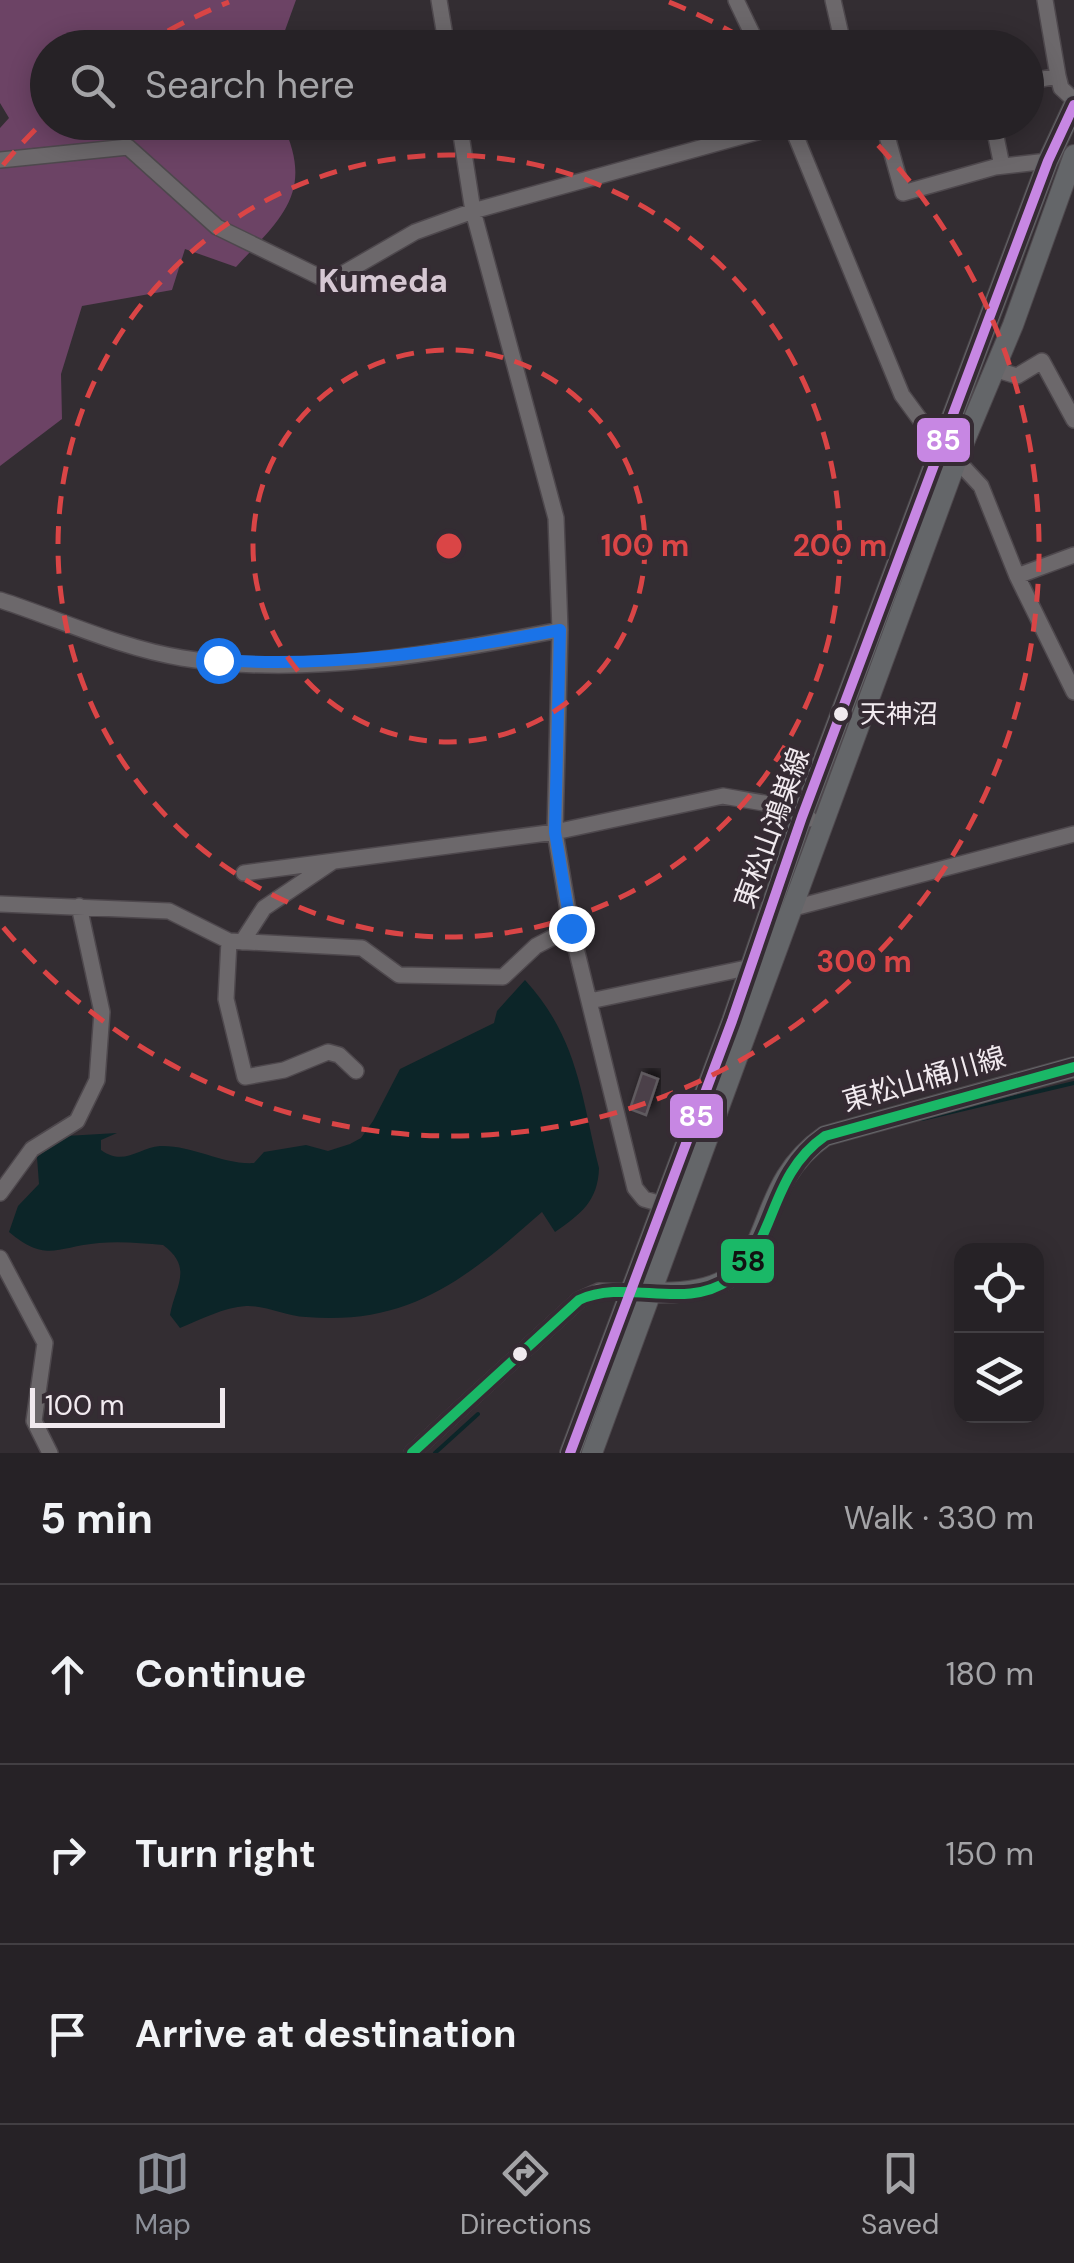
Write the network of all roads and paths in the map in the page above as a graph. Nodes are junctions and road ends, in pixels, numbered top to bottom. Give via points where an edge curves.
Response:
1 (439, 0) edge
2 (736, 0) edge
3 (832, 0) edge
4 (1045, 0) edge
5 (444, 30) edge
6 (750, 30) edge
7 (840, 30) edge
8 (1058, 76) junction
9 (1044, 79) edge
10 (1074, 102) edge
11 (462, 140) edge
12 (729, 140) edge
13 (797, 140) edge
14 (888, 140) edge
15 (997, 140) edge
16 (1074, 155) edge
17 (0, 160) edge
18 (1048, 161) junction
19 (1002, 166) junction
20 (473, 211) junction
21 (994, 369) junction
22 (1074, 420) edge
23 (950, 452) junction
24 (1074, 556) edge
25 (1016, 576) junction
26 (0, 600) edge
27 (560, 630) junction
28 (1074, 692) edge
29 (802, 817) junction
30 (822, 824) junction
31 (555, 832) junction
32 (1074, 834) edge
33 (336, 860) junction
34 (244, 873) dead end
35 (0, 904) edge
36 (79, 906) junction
37 (790, 908) junction
38 (571, 928) junction
39 (235, 941) junction
40 (751, 967) junction
41 (590, 1000) junction
42 (1074, 1068) edge
43 (356, 1071) dead end
44 (0, 1192) edge
45 (664, 1205) junction
46 (0, 1258) edge
47 (641, 1292) junction
48 (50, 1453) edge
49 (412, 1453) edge
50 (570, 1453) edge
51 (592, 1453) edge

1 - 5 street
2 - 6 street
3 - 7 street
4 - 8 street
8 - 9 street
8 - 10 street
10 - 18 main road, 東松山鴻巣線
11 - 20 street
12 - 20 street
13 - 23 street via 902,395
14 - 19 street via 903,193
15 - 19 street
16 - 21 main road, 東松山鴻巣線
17 - 20 street via 128,147 217,227 324,279
18 - 19 street
18 - 23 main road, 東松山鴻巣線
20 - 27 street via 551,491
21 - 22 street via 1017,376 1042,361
21 - 23 main road, 東松山鴻巣線
23 - 25 street via 981,486
23 - 29 main road, 東松山鴻巣線
23 - 30 main road, 東松山鴻巣線
24 - 25 street
25 - 28 street
26 - 27 street via 180,658 291,665 464,648
27 - 31 street
29 - 30 street
29 - 31 street via 723,796
29 - 40 main road, 東松山鴻巣線
30 - 37 main road, 東松山鴻巣線
31 - 33 street
31 - 38 street
32 - 37 street
33 - 34 street
33 - 39 street via 264,908
35 - 36 street
36 - 39 street via 169,911
36 - 44 street via 102,1012 97,1080 77,1122 32,1149
37 - 47 main road, 東松山鴻巣線
38 - 39 street via 536,946 504,977 399,975 362,948
38 - 41 street
39 - 43 street via 226,999 245,1078 328,1052
40 - 41 street
40 - 45 main road, 東松山鴻巣線
41 - 45 street via 636,1188 644,1199
42 - 47 main road, 東松山桶川線 via 825,1136 790,1170 750,1262 697,1294
45 - 47 main road, 東松山鴻巣線
46 - 48 street via 46,1343 34,1420
47 - 49 street via 599,1290 579,1300
47 - 50 main road
47 - 51 main road

